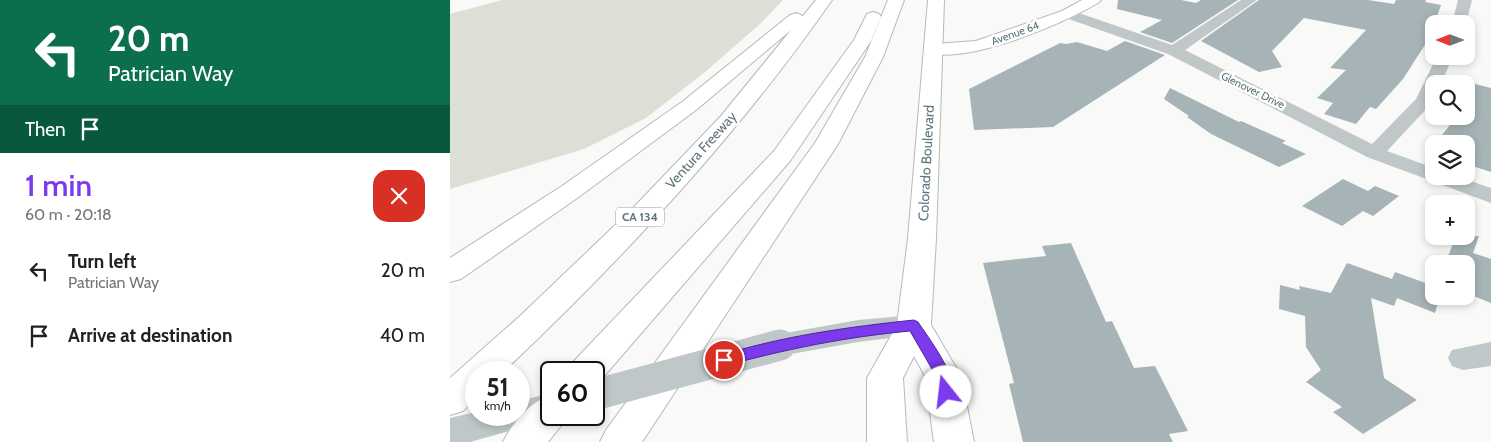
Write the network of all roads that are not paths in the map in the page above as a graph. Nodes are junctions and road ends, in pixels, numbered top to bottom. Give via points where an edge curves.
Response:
1 (881, 0) edge
2 (896, 0) edge
3 (936, 0) edge
4 (1093, 0) edge
5 (1250, 0) edge
6 (1465, 0) edge
7 (828, 6) edge
8 (1068, 14) junction
9 (1461, 15) edge
10 (817, 38) dead end
11 (786, 49) junction
12 (934, 49) junction
13 (1174, 52) junction
14 (1441, 65) edge
15 (1374, 153) junction
16 (1425, 173) edge
17 (1460, 185) edge
18 (1491, 196) edge
19 (450, 272) edge
20 (914, 325) junction
21 (492, 361) edge
22 (596, 361) edge
23 (465, 386) edge
24 (605, 392) edge
25 (450, 400) edge
26 (540, 409) edge
27 (540, 423) edge
28 (450, 433) edge
29 (523, 442) edge
30 (620, 442) edge
31 (887, 442) edge
32 (954, 442) edge

1 - 22 main road via 862,41 847,47 782,156
2 - 30 main road via 874,57 826,144
3 - 12 main road, Colorado Boulevard
4 - 8 main road, Avenue 64
5 - 13 street
6 - 9 street
7 - 11 main road, Ventura Freeway / CA 134
7 - 19 main road via 571,191
8 - 12 main road, Avenue 64 via 979,46
8 - 13 street, Glenover Drive
10 - 11 main road
11 - 21 main road, Ventura Freeway / CA 134 via 729,121 650,206
12 - 20 main road, Colorado Boulevard
13 - 15 street, Glenover Drive
14 - 15 street via 1424,101
15 - 16 street, Glenover Drive
17 - 18 street, Glenover Drive
20 - 24 street, bridge via 780,345
20 - 31 main road, Colorado Boulevard via 885,378
20 - 32 main road via 944,376
23 - 25 main road
26 - 28 street
27 - 29 main road

